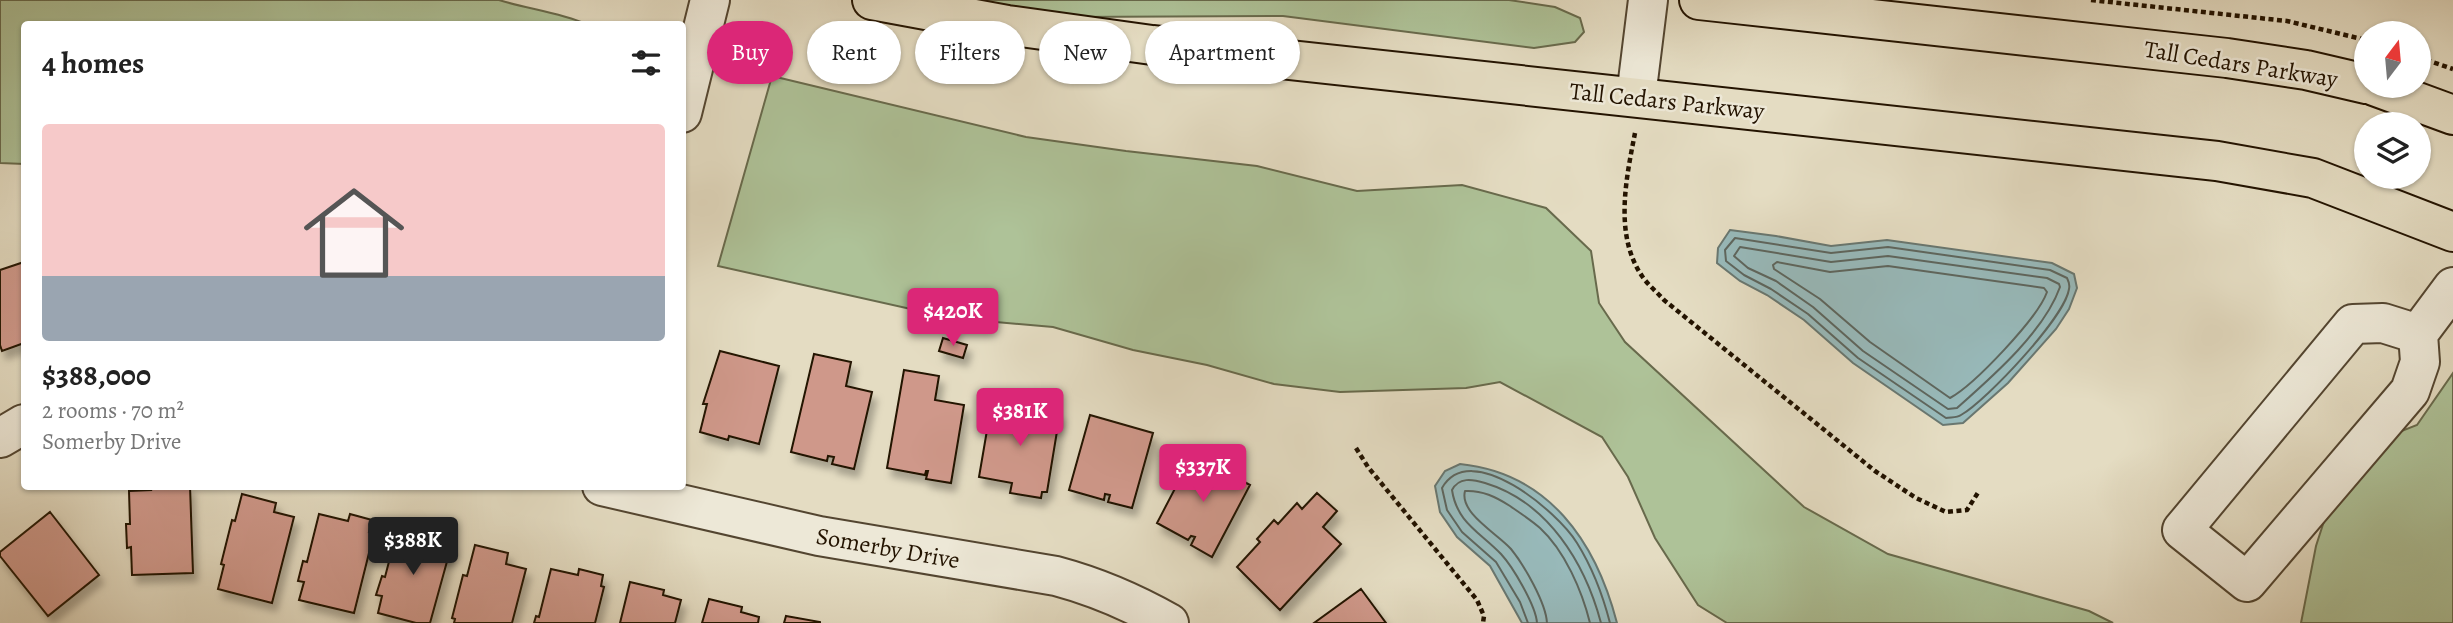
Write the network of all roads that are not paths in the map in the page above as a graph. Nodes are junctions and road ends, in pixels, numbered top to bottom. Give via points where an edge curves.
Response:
1 (710, 0) edge
2 (872, 0) edge
3 (1648, 0) edge
4 (1699, 0) edge
5 (2354, 81) edge
6 (686, 97) edge
7 (1636, 97) junction
8 (2407, 98) edge
9 (2453, 115) edge
10 (2453, 232) edge
11 (2453, 287) edge
12 (2418, 334) junction
13 (21, 426) edge
14 (0, 438) edge
15 (619, 490) edge
16 (1169, 623) edge

1 - 6 street
2 - 7 main road, Tall Cedars Parkway via 1152,45
3 - 7 street
4 - 5 main road, Tall Cedars Parkway via 2227,58
7 - 10 main road, Tall Cedars Parkway via 2217,161 2313,178
8 - 9 main road
11 - 12 street
12 - 12 street via 2384,323 2353,324 2182,530 2247,582 2410,391 2420,362
13 - 14 street
15 - 16 street, Somerby Drive via 819,536 1056,576 1091,585

